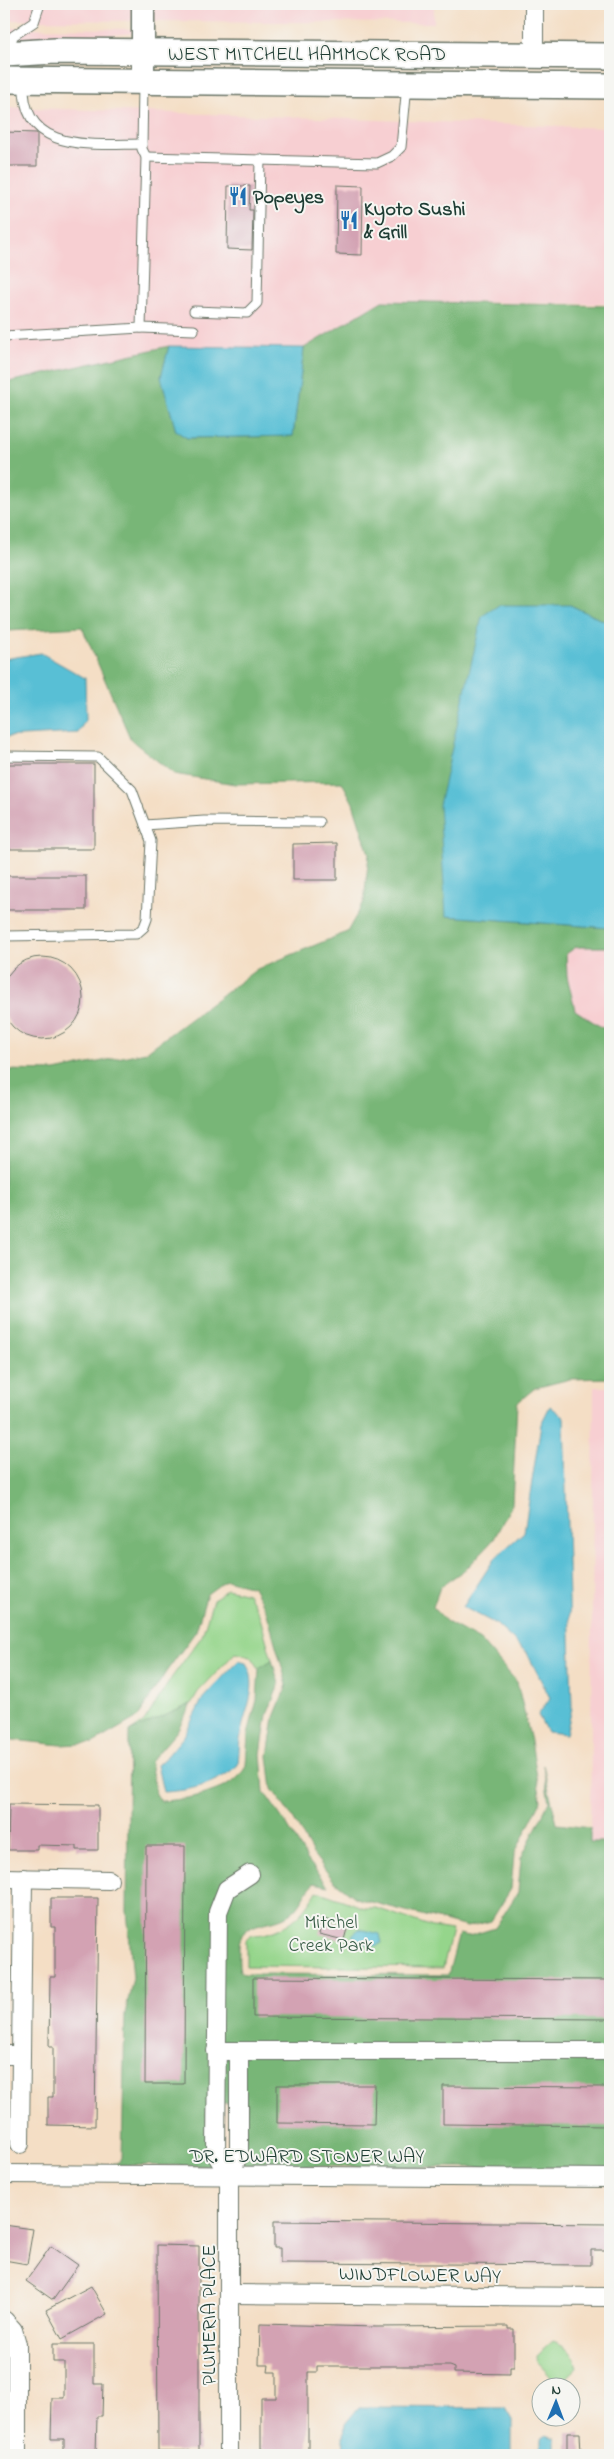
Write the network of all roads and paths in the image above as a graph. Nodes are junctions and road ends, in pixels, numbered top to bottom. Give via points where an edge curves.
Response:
1 (40, 4) edge
2 (143, 4) edge
3 (534, 4) edge
4 (143, 52) junction
5 (6, 53) edge
6 (534, 55) junction
7 (610, 56) edge
8 (14, 80) edge
9 (143, 81) junction
10 (407, 84) junction
11 (610, 86) edge
12 (142, 144) junction
13 (146, 156) junction
14 (260, 159) junction
15 (194, 311) dead end
16 (141, 328) junction
17 (194, 330) dead end
18 (4, 336) edge
19 (4, 756) edge
20 (319, 822) dead end
21 (146, 825) junction
22 (4, 936) edge
23 (250, 1874) dead end
24 (4, 1878) edge
25 (23, 1878) junction
26 (109, 1880) dead end
27 (216, 2051) junction
28 (239, 2051) junction
29 (610, 2052) edge
30 (12, 2055) edge
31 (216, 2112) junction
32 (239, 2112) junction
33 (20, 2144) dead end
34 (4, 2174) edge
35 (229, 2176) junction
36 (610, 2178) edge
37 (230, 2294) junction
38 (610, 2297) edge
39 (4, 2320) edge
40 (12, 2449) edge
41 (229, 2455) edge

1 - 5 lane via 34,22 13,36
2 - 4 street
3 - 6 street
4 - 5 main road, WEST MITCHELL HAMMOCK ROAD
4 - 6 main road, WEST MITCHELL HAMMOCK ROAD
4 - 9 street
6 - 7 main road, WEST MITCHELL HAMMOCK ROAD
6 - 10 main road via 509,64 429,66
8 - 9 main road, WEST MITCHELL HAMMOCK ROAD
8 - 12 lane via 36,126 53,136 70,144
9 - 10 main road, WEST MITCHELL HAMMOCK ROAD
9 - 12 lane
10 - 11 main road, WEST MITCHELL HAMMOCK ROAD
10 - 14 lane via 401,147 392,156 377,162
12 - 13 lane
13 - 14 lane
13 - 16 lane
14 - 15 lane via 257,303 247,313
16 - 17 lane
16 - 18 lane
19 - 21 lane via 98,757 132,790
20 - 21 lane
21 - 22 lane via 151,841 147,919 136,934
23 - 27 street via 227,1890 218,1912
24 - 25 street
25 - 26 street
25 - 30 street
27 - 28 street
27 - 31 street
28 - 29 street
28 - 32 street
30 - 33 street
31 - 32 street
31 - 35 street via 216,2154
32 - 35 street via 239,2154
34 - 35 street, DR. EDWARD STONER WAY
35 - 36 street, DR. EDWARD STONER WAY
35 - 37 street, PLUMERIA PLACE
37 - 38 street, WINDFLOWER WAY
37 - 41 street, PLUMERIA PLACE
39 - 40 street via 17,2344

